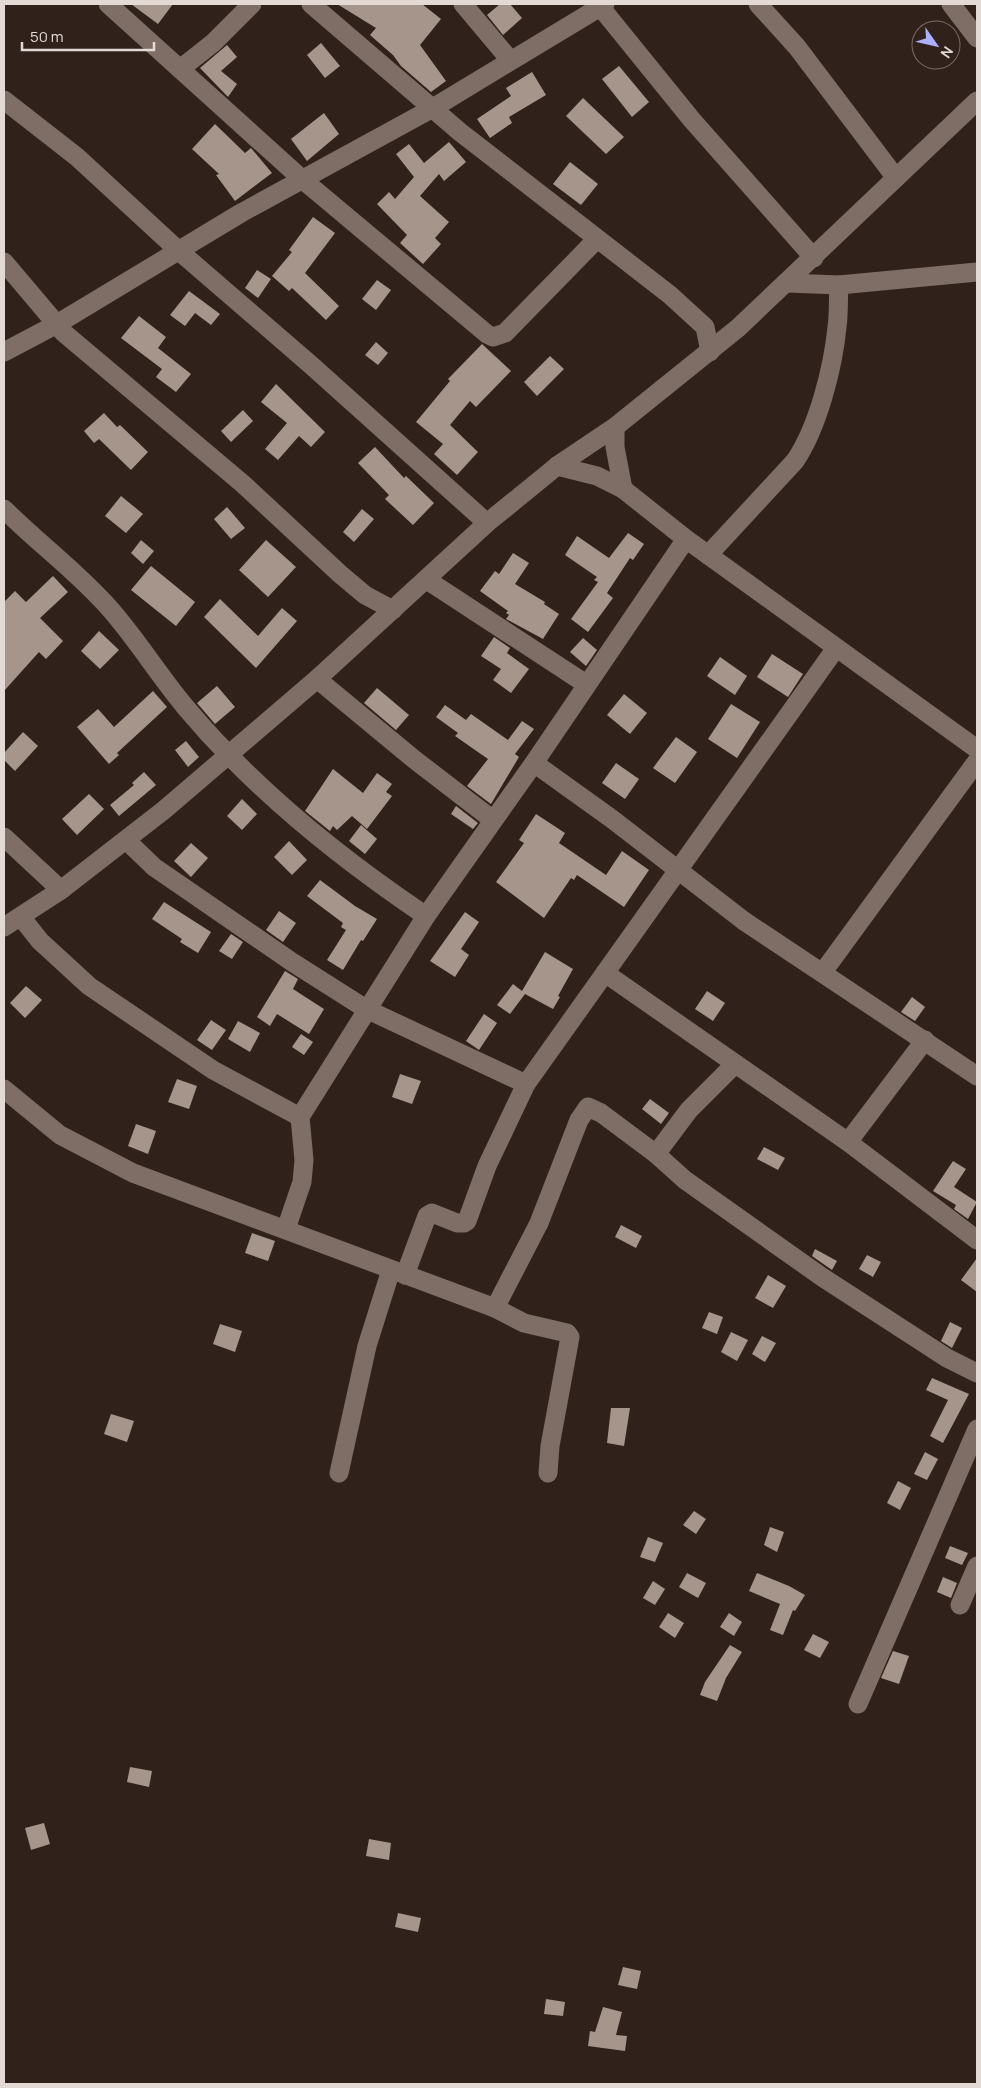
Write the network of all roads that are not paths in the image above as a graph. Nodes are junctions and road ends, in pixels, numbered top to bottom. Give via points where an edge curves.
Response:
1 (108, 4) edge
2 (252, 4) edge
3 (311, 4) edge
4 (462, 4) edge
5 (758, 4) edge
6 (951, 4) edge
7 (601, 5) edge
8 (977, 38) edge
9 (510, 60) junction
10 (180, 69) junction
11 (4, 100) edge
12 (977, 101) edge
13 (433, 108) junction
14 (896, 178) junction
15 (303, 180) junction
16 (597, 239) junction
17 (179, 251) junction
18 (814, 258) junction
19 (4, 262) edge
20 (977, 272) edge
21 (788, 283) junction
22 (839, 285) junction
23 (57, 324) junction
24 (705, 328) junction
25 (738, 328) junction
26 (4, 352) edge
27 (710, 352) junction
28 (615, 427) junction
29 (557, 466) junction
30 (624, 489) junction
31 (6, 514) edge
32 (487, 523) junction
33 (686, 539) junction
34 (708, 555) junction
35 (427, 580) junction
36 (393, 610) junction
37 (836, 648) junction
38 (317, 679) junction
39 (586, 684) junction
40 (977, 749) edge
41 (228, 754) junction
42 (977, 761) edge
43 (534, 763) junction
44 (493, 820) junction
45 (4, 837) edge
46 (126, 840) junction
47 (678, 870) junction
48 (61, 890) junction
49 (426, 916) junction
50 (21, 917) junction
51 (4, 927) edge
52 (824, 972) junction
53 (605, 973) junction
54 (366, 1009) junction
55 (925, 1040) junction
56 (734, 1065) junction
57 (976, 1073) edge
58 (526, 1084) junction
59 (4, 1089) edge
60 (300, 1117) junction
61 (848, 1142) junction
62 (656, 1154) junction
63 (286, 1229) junction
64 (977, 1240) edge
65 (398, 1272) junction
66 (495, 1308) junction
67 (977, 1373) edge
68 (977, 1429) edge
69 (338, 1473) dead end
70 (548, 1473) dead end
71 (977, 1566) edge
72 (960, 1604) dead end
73 (858, 1704) dead end

1 - 10 street
2 - 10 street via 213,43
3 - 13 street
4 - 9 street
5 - 14 street via 797,47
6 - 8 street
7 - 9 street
7 - 18 street via 692,120
9 - 13 street
10 - 15 street
11 - 17 street via 77,158
12 - 14 street
13 - 15 street
13 - 16 street
14 - 18 street
15 - 16 street via 493,337 505,333
15 - 17 street
16 - 24 street via 664,290
17 - 23 street
17 - 32 street via 311,364
18 - 21 street
19 - 23 street
20 - 22 street
21 - 22 street
21 - 25 street
22 - 34 street via 834,346 807,444
23 - 26 street
23 - 36 street via 243,484 340,574 365,595
24 - 25 street
24 - 27 street
25 - 27 street
27 - 28 street
28 - 29 street
28 - 30 street via 615,447
29 - 30 street via 597,476
29 - 32 street
30 - 33 street
31 - 41 street via 78,576 111,610 186,708
32 - 35 street
33 - 34 street
33 - 39 street
34 - 37 street
35 - 36 street
35 - 39 street
36 - 38 street
37 - 40 street
37 - 47 street
38 - 41 street
38 - 44 street
39 - 43 street
41 - 46 street
41 - 49 street via 278,803 331,847
42 - 52 street
43 - 44 street
43 - 47 street
44 - 49 street
45 - 48 street
46 - 48 street
46 - 54 street via 170,879
47 - 52 street via 744,921
47 - 53 street
48 - 50 street
49 - 54 street
50 - 51 street
50 - 60 street via 40,941 90,986 213,1070
52 - 55 street
53 - 56 street
53 - 58 street
54 - 58 street
54 - 60 street
55 - 57 street
55 - 61 street
56 - 61 street
56 - 62 street via 689,1110
58 - 65 street via 487,1166 467,1221 457,1223 435,1213 429,1214
59 - 63 street via 60,1134 98,1156 133,1173
60 - 63 street via 304,1160 302,1182
61 - 64 street
62 - 66 street via 594,1108 588,1107 583,1112 539,1223
62 - 67 street via 685,1180 822,1277 947,1358
63 - 65 street
65 - 66 street
65 - 69 street via 367,1346
66 - 70 street via 524,1322 564,1332 570,1337
68 - 73 street
71 - 72 street

